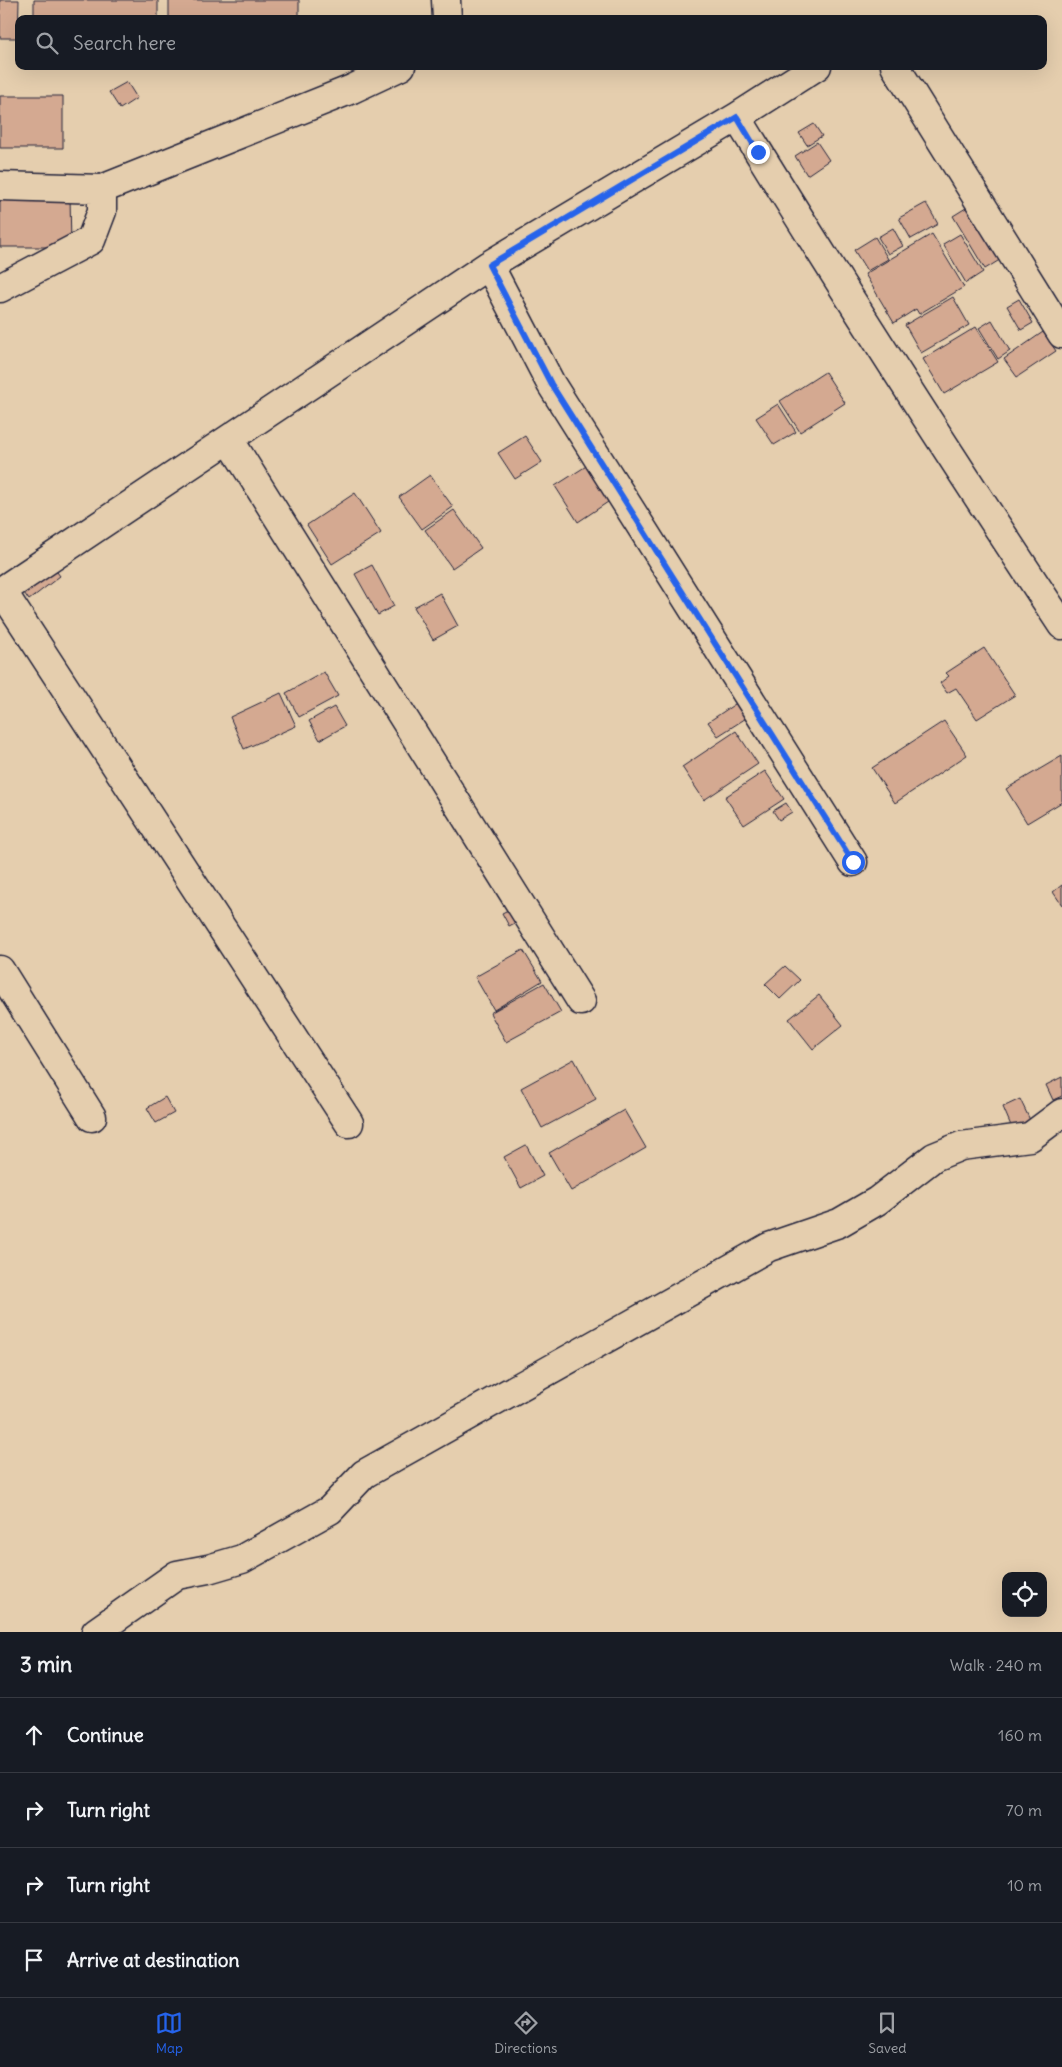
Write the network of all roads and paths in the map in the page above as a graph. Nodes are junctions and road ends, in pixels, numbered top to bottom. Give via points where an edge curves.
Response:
1 (446, 0) edge
2 (446, 15) edge
3 (392, 70) edge
4 (811, 70) edge
5 (897, 70) edge
6 (737, 117) junction
7 (0, 186) edge
8 (102, 189) junction
9 (489, 265) junction
10 (0, 288) edge
11 (1062, 334) edge
12 (229, 439) junction
13 (1, 592) edge
14 (1062, 624) edge
15 (853, 862) dead end
16 (0, 970) edge
17 (581, 1001) dead end
18 (1062, 1113) edge
19 (92, 1117) dead end
20 (349, 1123) dead end
21 (96, 1632) edge

1 - 2 street
3 - 8 street
4 - 6 street
5 - 11 street
6 - 9 street
6 - 14 street via 926,419
7 - 8 street
8 - 10 street via 102,211 91,240
9 - 12 street
9 - 15 street via 551,384
12 - 13 street
12 - 17 street
13 - 20 street
16 - 19 street
18 - 21 street via 1030,1137 961,1146 934,1157 877,1201 839,1223 769,1247 364,1474 330,1510 261,1550 242,1559 177,1575

